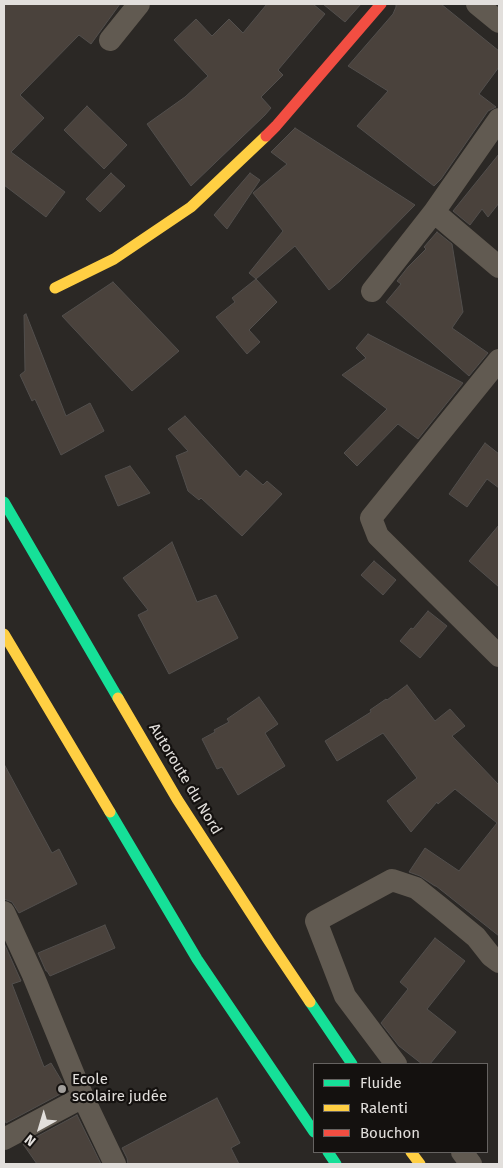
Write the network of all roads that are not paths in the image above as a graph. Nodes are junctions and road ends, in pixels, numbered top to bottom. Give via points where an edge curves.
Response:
1 (139, 4) edge
2 (381, 4) edge
3 (477, 4) edge
4 (499, 22) edge
5 (110, 40) dead end
6 (499, 119) edge
7 (434, 212) junction
8 (499, 268) edge
9 (55, 288) dead end
10 (372, 291) dead end
11 (499, 360) edge
12 (4, 502) edge
13 (4, 634) edge
14 (499, 656) edge
15 (4, 912) edge
16 (497, 954) edge
17 (351, 1063) edge
18 (395, 1063) edge
19 (82, 1097) junction
20 (313, 1131) edge
21 (4, 1139) edge
22 (329, 1153) edge
23 (413, 1153) edge
24 (463, 1153) edge
25 (115, 1164) edge
26 (336, 1164) edge
27 (420, 1164) edge
28 (471, 1164) edge

1 - 5 street
2 - 9 main road via 276,126 191,206 114,259
3 - 4 street
6 - 7 street
7 - 8 street
7 - 10 street
11 - 14 street via 371,518 378,536
12 - 17 main road, Autoroute du Nord via 177,799
13 - 20 main road via 197,959
15 - 19 street
16 - 18 street via 416,888 392,880 316,921 345,996
19 - 21 street
19 - 25 street
22 - 26 main road
23 - 27 main road
24 - 28 street

